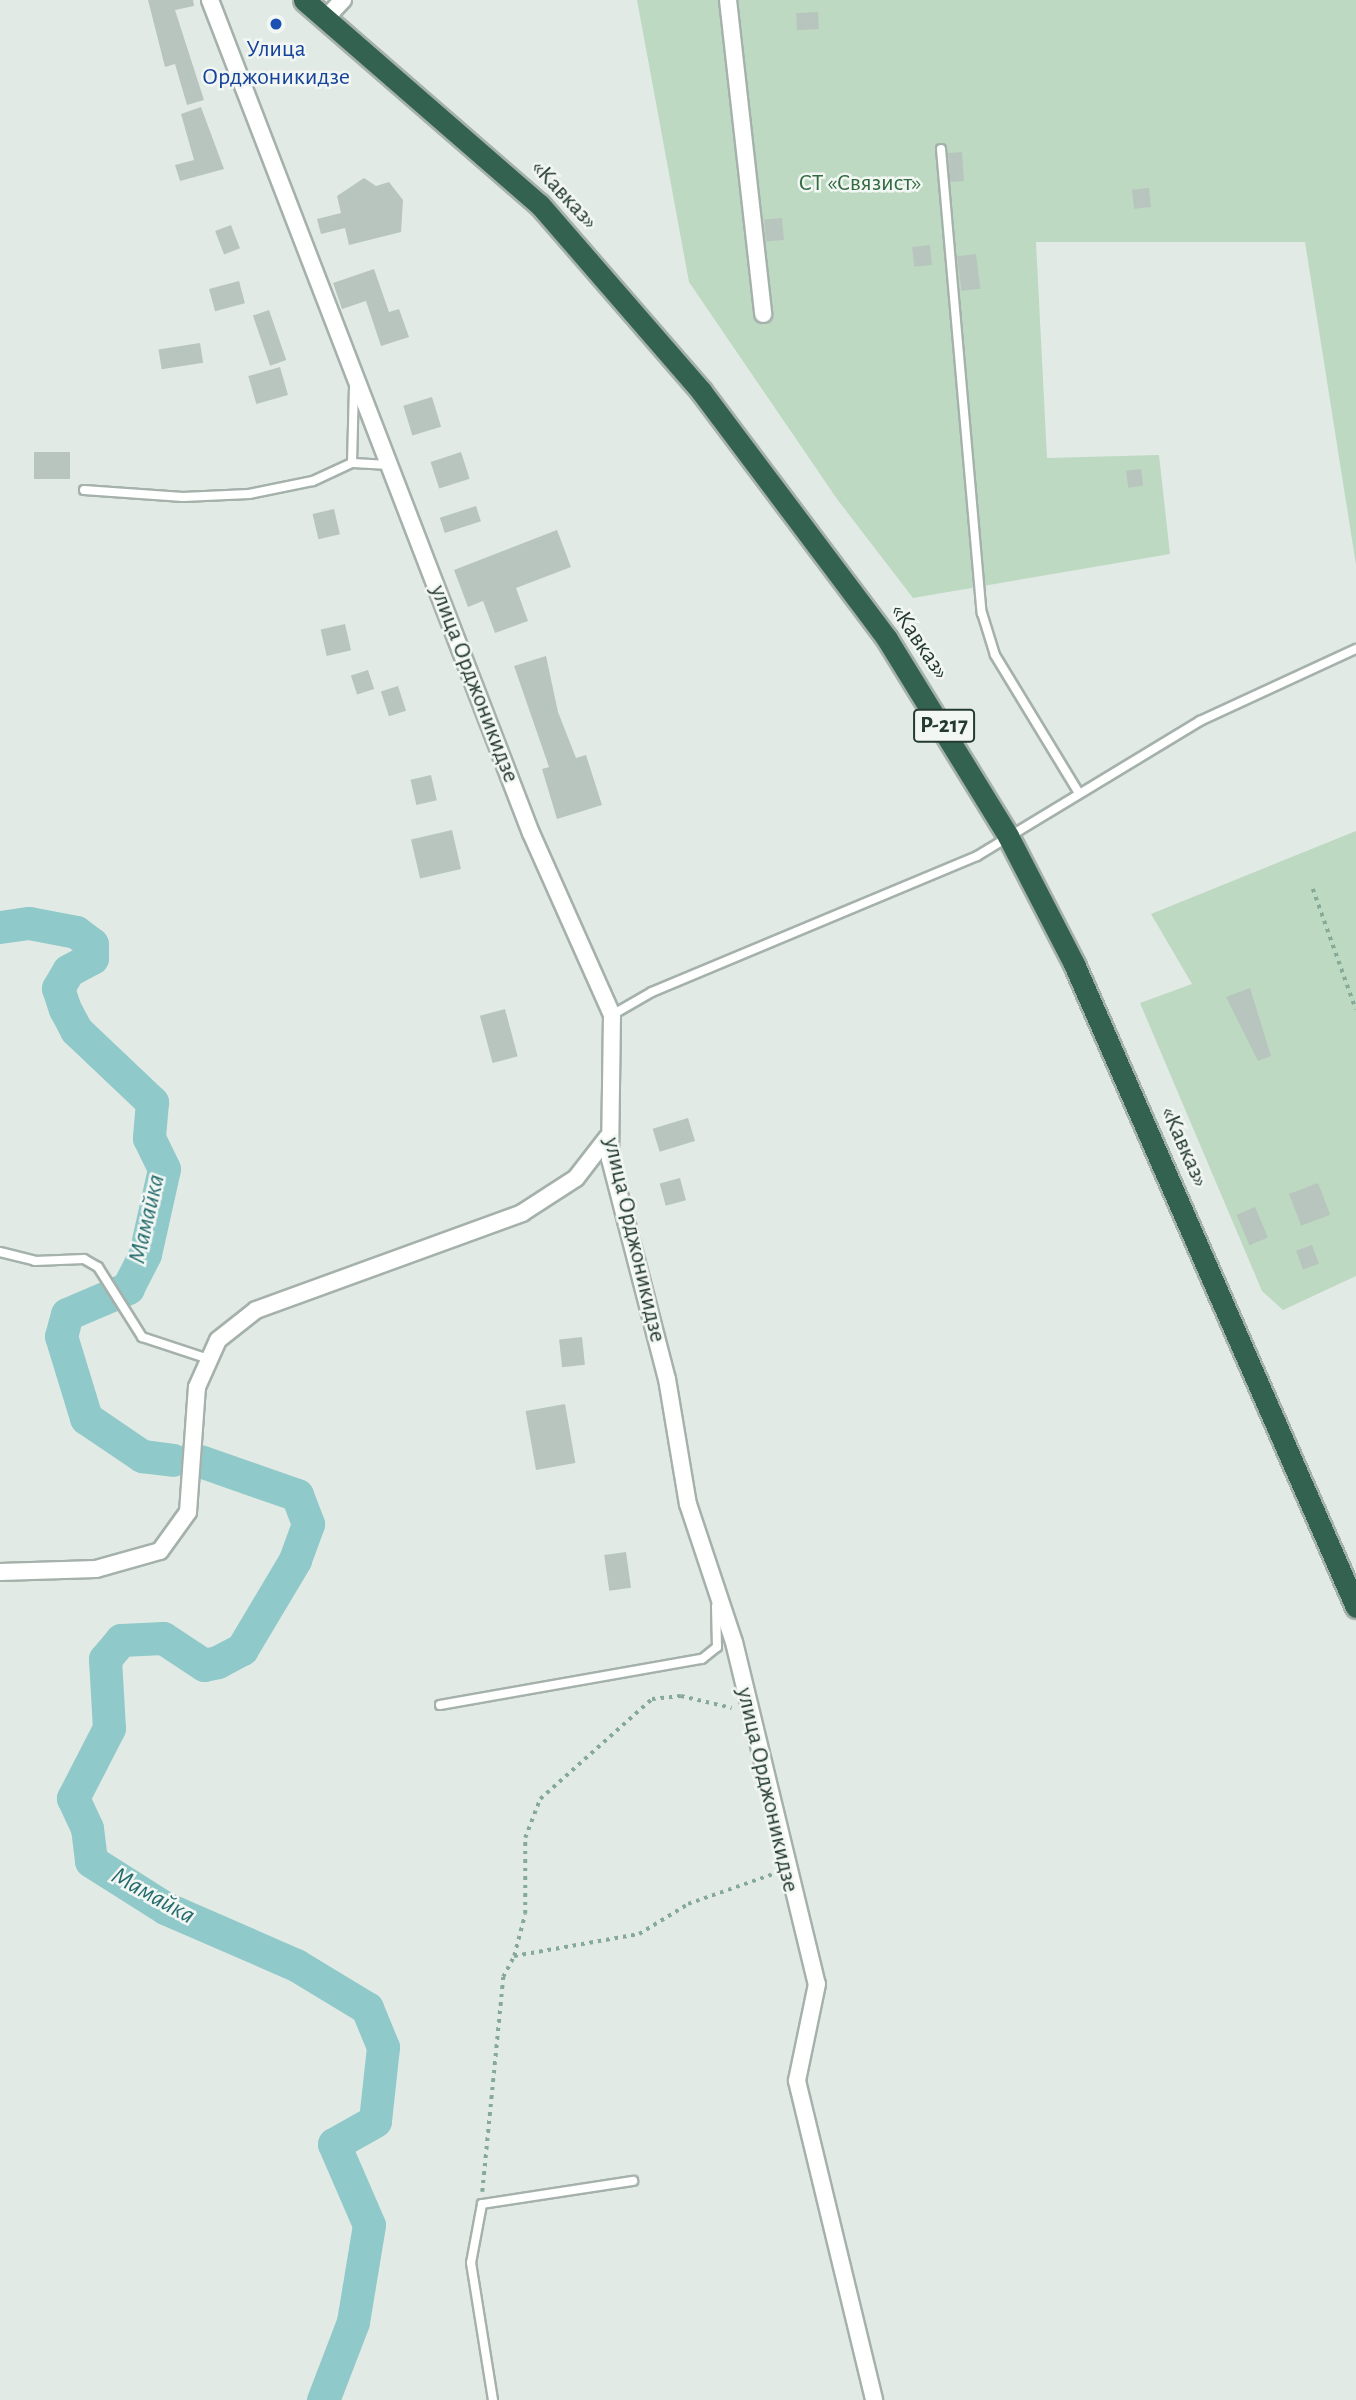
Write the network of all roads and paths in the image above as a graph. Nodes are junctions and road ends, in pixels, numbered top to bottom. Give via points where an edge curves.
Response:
1 (210, 0) edge
2 (304, 0) edge
3 (343, 0) edge
4 (729, 0) edge
5 (326, 18) junction
6 (941, 149) dead end
7 (763, 314) dead end
8 (354, 380) junction
9 (352, 463) junction
10 (390, 465) junction
11 (84, 490) dead end
12 (1356, 649) edge
13 (1079, 793) junction
14 (1008, 836) junction
15 (1313, 889) dead end
16 (1356, 1010) edge
17 (612, 1015) junction
18 (607, 1138) junction
19 (0, 1252) edge
20 (206, 1358) junction
21 (0, 1572) edge
22 (716, 1592) junction
23 (1356, 1607) edge
24 (440, 1705) dead end
25 (745, 1709) junction
26 (785, 1870) junction
27 (514, 1956) junction
28 (632, 2181) dead end
29 (482, 2204) junction
30 (493, 2400) edge
31 (874, 2400) edge

1 - 8 street, улица Орджоникидзе
2 - 5 highway, «Кавказ» / Р-217
3 - 5 street
4 - 7 street
5 - 14 highway, «Кавказ» / Р-217 via 540,205 701,391 887,639
6 - 13 lane via 982,613 995,655
8 - 9 lane
8 - 10 street, улица Орджоникидзе
9 - 10 lane
9 - 11 lane via 313,481 249,494 183,498
10 - 17 street, улица Орджоникидзе via 531,833
12 - 13 lane via 1220,710
13 - 14 lane
14 - 17 lane via 977,856 652,992
14 - 23 highway, «Кавказ» / Р-217 via 1074,964
15 - 16 path
17 - 18 street, улица Орджоникидзе
18 - 20 street via 576,1178 522,1213 256,1310 218,1340
18 - 22 street, улица Орджоникидзе via 667,1379 688,1504
19 - 20 lane via 35,1261 84,1259 104,1278 142,1336
20 - 21 street via 193,1418 193,1484 178,1533 160,1551 133,1562
22 - 24 lane via 717,1647 702,1659
22 - 25 street, улица Орджоникидзе via 734,1642
25 - 26 street, улица Орджоникидзе
25 - 27 path via 681,1696 652,1699 540,1800 525,1838 525,1914
26 - 27 path via 688,1904 639,1934
26 - 31 street, улица Орджоникидзе via 817,1984 797,2081
27 - 29 path via 503,1977
28 - 29 lane
29 - 30 lane via 471,2263

